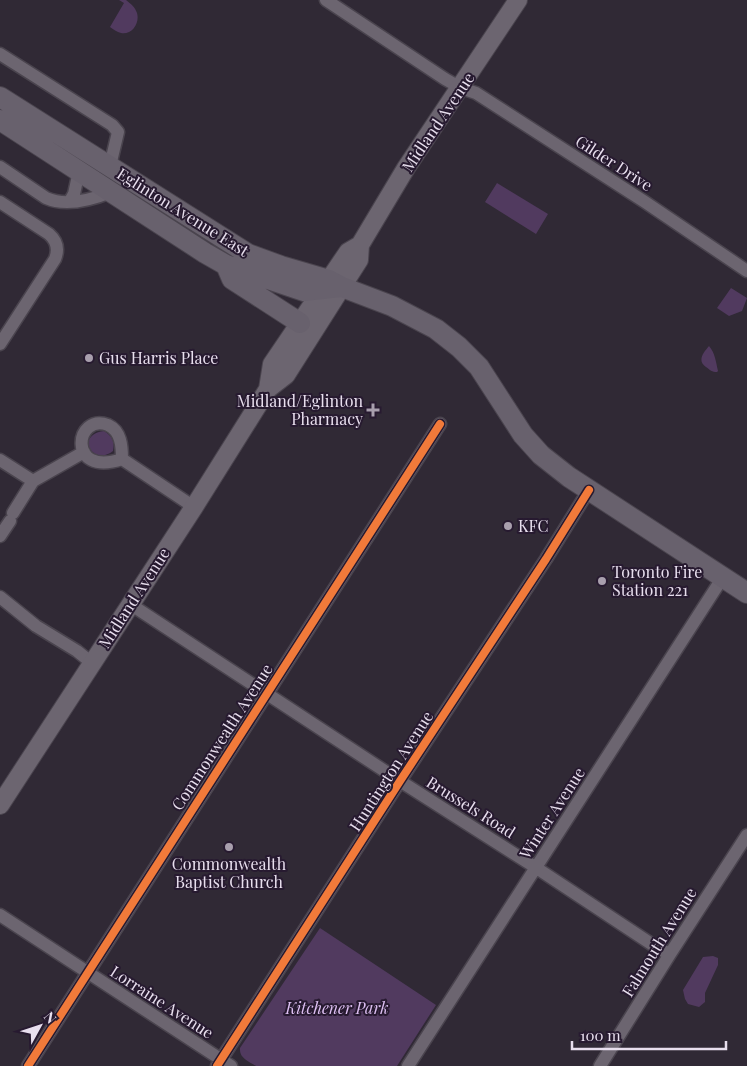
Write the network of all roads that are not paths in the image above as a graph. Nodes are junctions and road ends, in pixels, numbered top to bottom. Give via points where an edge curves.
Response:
1 (326, 0) edge
2 (518, 0) edge
3 (341, 4) edge
4 (0, 54) edge
5 (460, 88) junction
6 (0, 97) edge
7 (0, 120) edge
8 (110, 166) junction
9 (0, 168) edge
10 (79, 171) junction
11 (111, 192) junction
12 (0, 202) edge
13 (70, 202) junction
14 (226, 264) junction
15 (747, 270) edge
16 (331, 285) junction
17 (300, 323) junction
18 (0, 344) edge
19 (268, 389) junction
20 (440, 424) dead end
21 (84, 452) junction
22 (122, 459) junction
23 (0, 460) edge
24 (33, 481) junction
25 (589, 490) junction
26 (194, 507) junction
27 (0, 536) edge
28 (723, 577) junction
29 (747, 593) edge
30 (0, 597) edge
31 (130, 604) junction
32 (92, 662) junction
33 (267, 693) junction
34 (400, 782) junction
35 (0, 806) edge
36 (746, 839) edge
37 (535, 867) junction
38 (0, 915) edge
39 (670, 954) junction
40 (88, 973) junction
41 (223, 1064) edge
42 (28, 1066) edge
43 (408, 1066) edge
44 (600, 1066) edge

1 - 3 street, Gilder Drive
2 - 5 main road, Midland Avenue
3 - 5 street, Gilder Drive
4 - 8 street, Eglinton Avenue East via 112,125 118,132
5 - 15 street, Gilder Drive via 484,98
5 - 16 main road, Midland Avenue via 406,168 360,245 359,260
6 - 8 main road, Eglinton Avenue East
7 - 10 main road, Eglinton Avenue East
8 - 16 main road, Eglinton Avenue East via 248,254
9 - 13 street, Eglinton Avenue East via 53,202
10 - 11 main road, Eglinton Avenue East
10 - 13 street
11 - 13 street, Eglinton Avenue East via 86,201
11 - 14 main road, Eglinton Avenue East
12 - 18 street via 49,234 57,245 57,254
14 - 16 main road, Eglinton Avenue East via 304,291
14 - 17 main road, Eglinton Avenue East via 232,279
16 - 17 main road, Midland Avenue
16 - 19 main road, Midland Avenue via 286,375
16 - 25 main road, Eglinton Avenue East via 392,306 450,339 479,367 523,435 555,466
17 - 19 main road, Midland Avenue via 272,364
19 - 26 main road, Midland Avenue
20 - 33 street, Commonwealth Avenue
21 - 22 street via 97,463
21 - 22 street via 81,438 87,429 90,425 104,424 112,427 120,439
21 - 24 street
22 - 26 street
23 - 24 street
24 - 27 street
25 - 28 main road, Eglinton Avenue East
25 - 34 street, Huntington Avenue
26 - 31 main road, Midland Avenue
28 - 29 main road, Eglinton Avenue East
28 - 37 street, Winter Avenue
30 - 32 street via 36,626
31 - 32 main road, Midland Avenue
31 - 33 street, Brussels Road
32 - 35 main road, Midland Avenue
33 - 34 street, Brussels Road
33 - 40 street, Commonwealth Avenue
34 - 37 street, Brussels Road
34 - 41 street, Huntington Avenue
36 - 39 street, Falmouth Avenue
37 - 39 street, Brussels Road
37 - 43 street, Winter Avenue
38 - 40 street, Lorraine Avenue
39 - 44 street, Falmouth Avenue
40 - 41 street, Lorraine Avenue
40 - 42 street, Commonwealth Avenue

